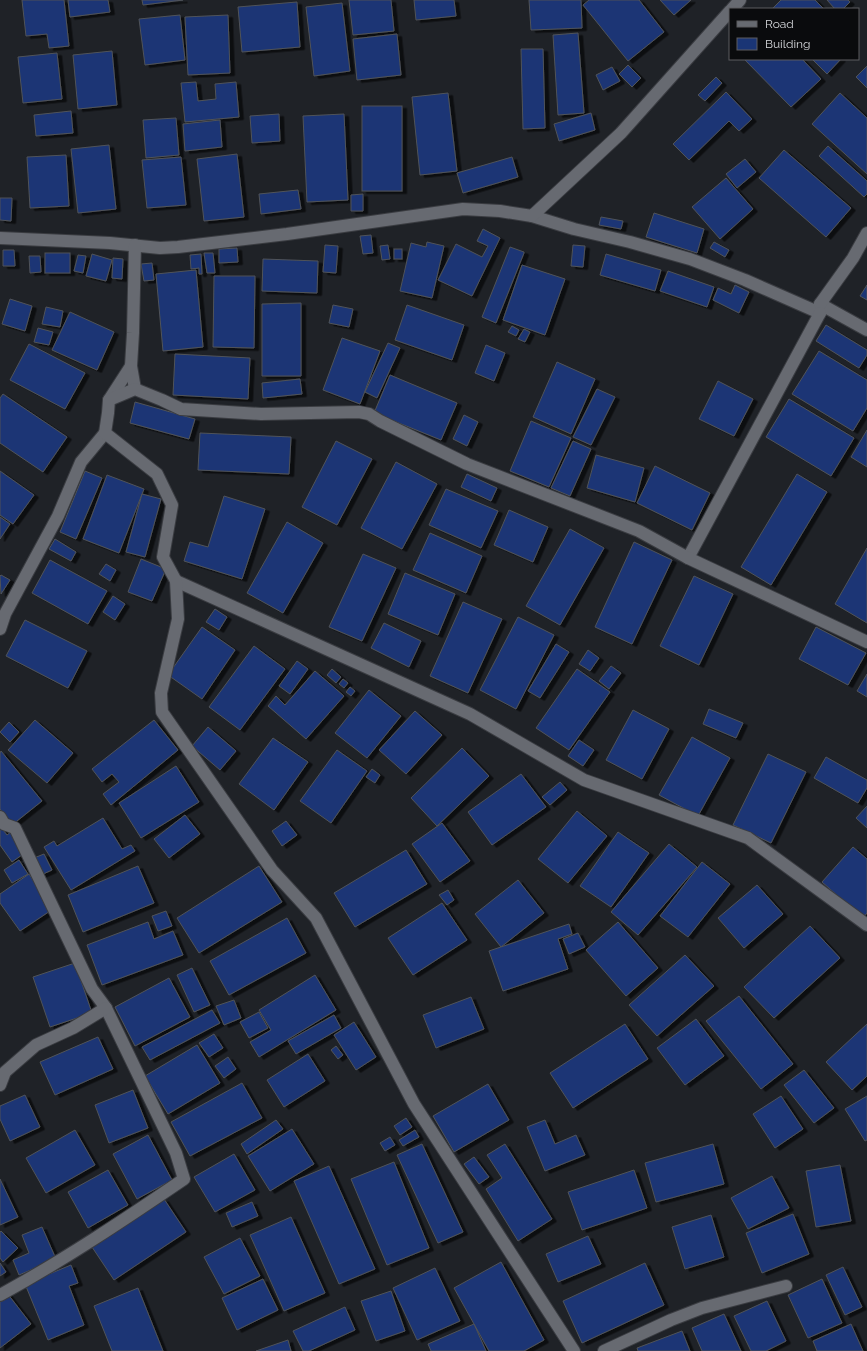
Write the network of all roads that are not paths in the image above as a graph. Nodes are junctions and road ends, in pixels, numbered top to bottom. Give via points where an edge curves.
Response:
1 (740, 0) edge
2 (733, 8) edge
3 (729, 13) edge
4 (532, 216) junction
5 (867, 233) edge
6 (0, 238) edge
7 (135, 245) junction
8 (820, 309) junction
9 (867, 330) edge
10 (131, 366) junction
11 (136, 389) junction
12 (109, 400) junction
13 (105, 433) junction
14 (688, 558) junction
15 (176, 581) junction
16 (0, 629) edge
17 (867, 642) edge
18 (0, 817) edge
19 (867, 925) edge
20 (106, 1008) junction
21 (0, 1085) edge
22 (786, 1286) dead end
23 (0, 1295) edge
24 (574, 1351) edge
25 (604, 1351) edge

1 - 2 street
3 - 4 street via 621,133
4 - 7 street via 463,209 178,247
4 - 8 street via 690,259
5 - 8 street
6 - 7 street
7 - 10 street
8 - 9 street
8 - 14 street
10 - 11 street
10 - 12 street
11 - 12 street
11 - 14 street via 181,409 261,414 369,414 467,464 639,531
12 - 13 street
13 - 15 street via 157,474 172,504 163,557
13 - 16 street via 81,462 58,516
14 - 17 street
15 - 19 street via 470,714 584,780 748,838
15 - 24 street via 178,619 161,693 162,712 272,870 316,918 414,1104
18 - 20 street via 4,824 15,828 92,989
20 - 21 street via 73,1028 36,1045 5,1072
20 - 23 street via 176,1153 184,1179 111,1228
22 - 25 street via 696,1311

